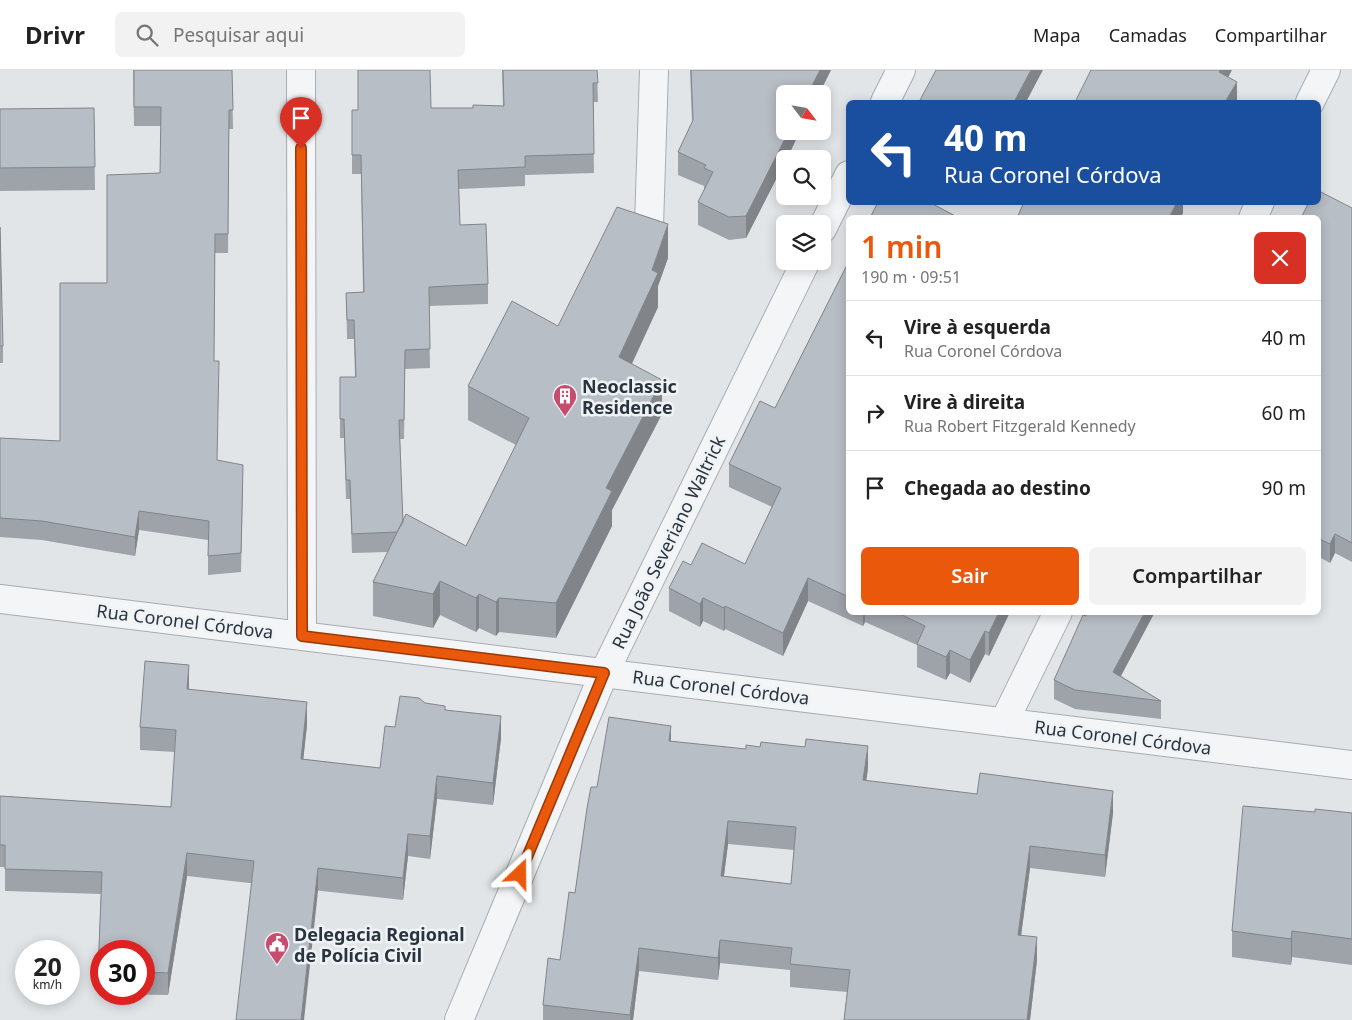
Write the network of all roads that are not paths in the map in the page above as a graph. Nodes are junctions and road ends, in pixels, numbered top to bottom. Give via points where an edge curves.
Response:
1 (301, 70) edge
2 (654, 70) edge
3 (901, 70) edge
4 (1326, 70) edge
5 (886, 100) edge
6 (1311, 100) edge
7 (846, 181) edge
8 (829, 215) edge
9 (649, 226) edge
10 (802, 270) edge
11 (0, 599) edge
12 (1057, 615) edge
13 (302, 636) junction
14 (604, 673) junction
15 (1004, 722) junction
16 (1352, 765) edge
17 (459, 1020) edge

1 - 13 street
2 - 9 street
3 - 5 street
4 - 6 street
7 - 8 street
10 - 14 street, Rua João Severiano Waltrick
11 - 13 street, Rua Coronel Córdova
12 - 15 street
13 - 14 street, Rua Coronel Córdova
14 - 15 street, Rua Coronel Córdova
14 - 17 street, Rua João Severiano Waltrick
15 - 16 street, Rua Coronel Córdova

